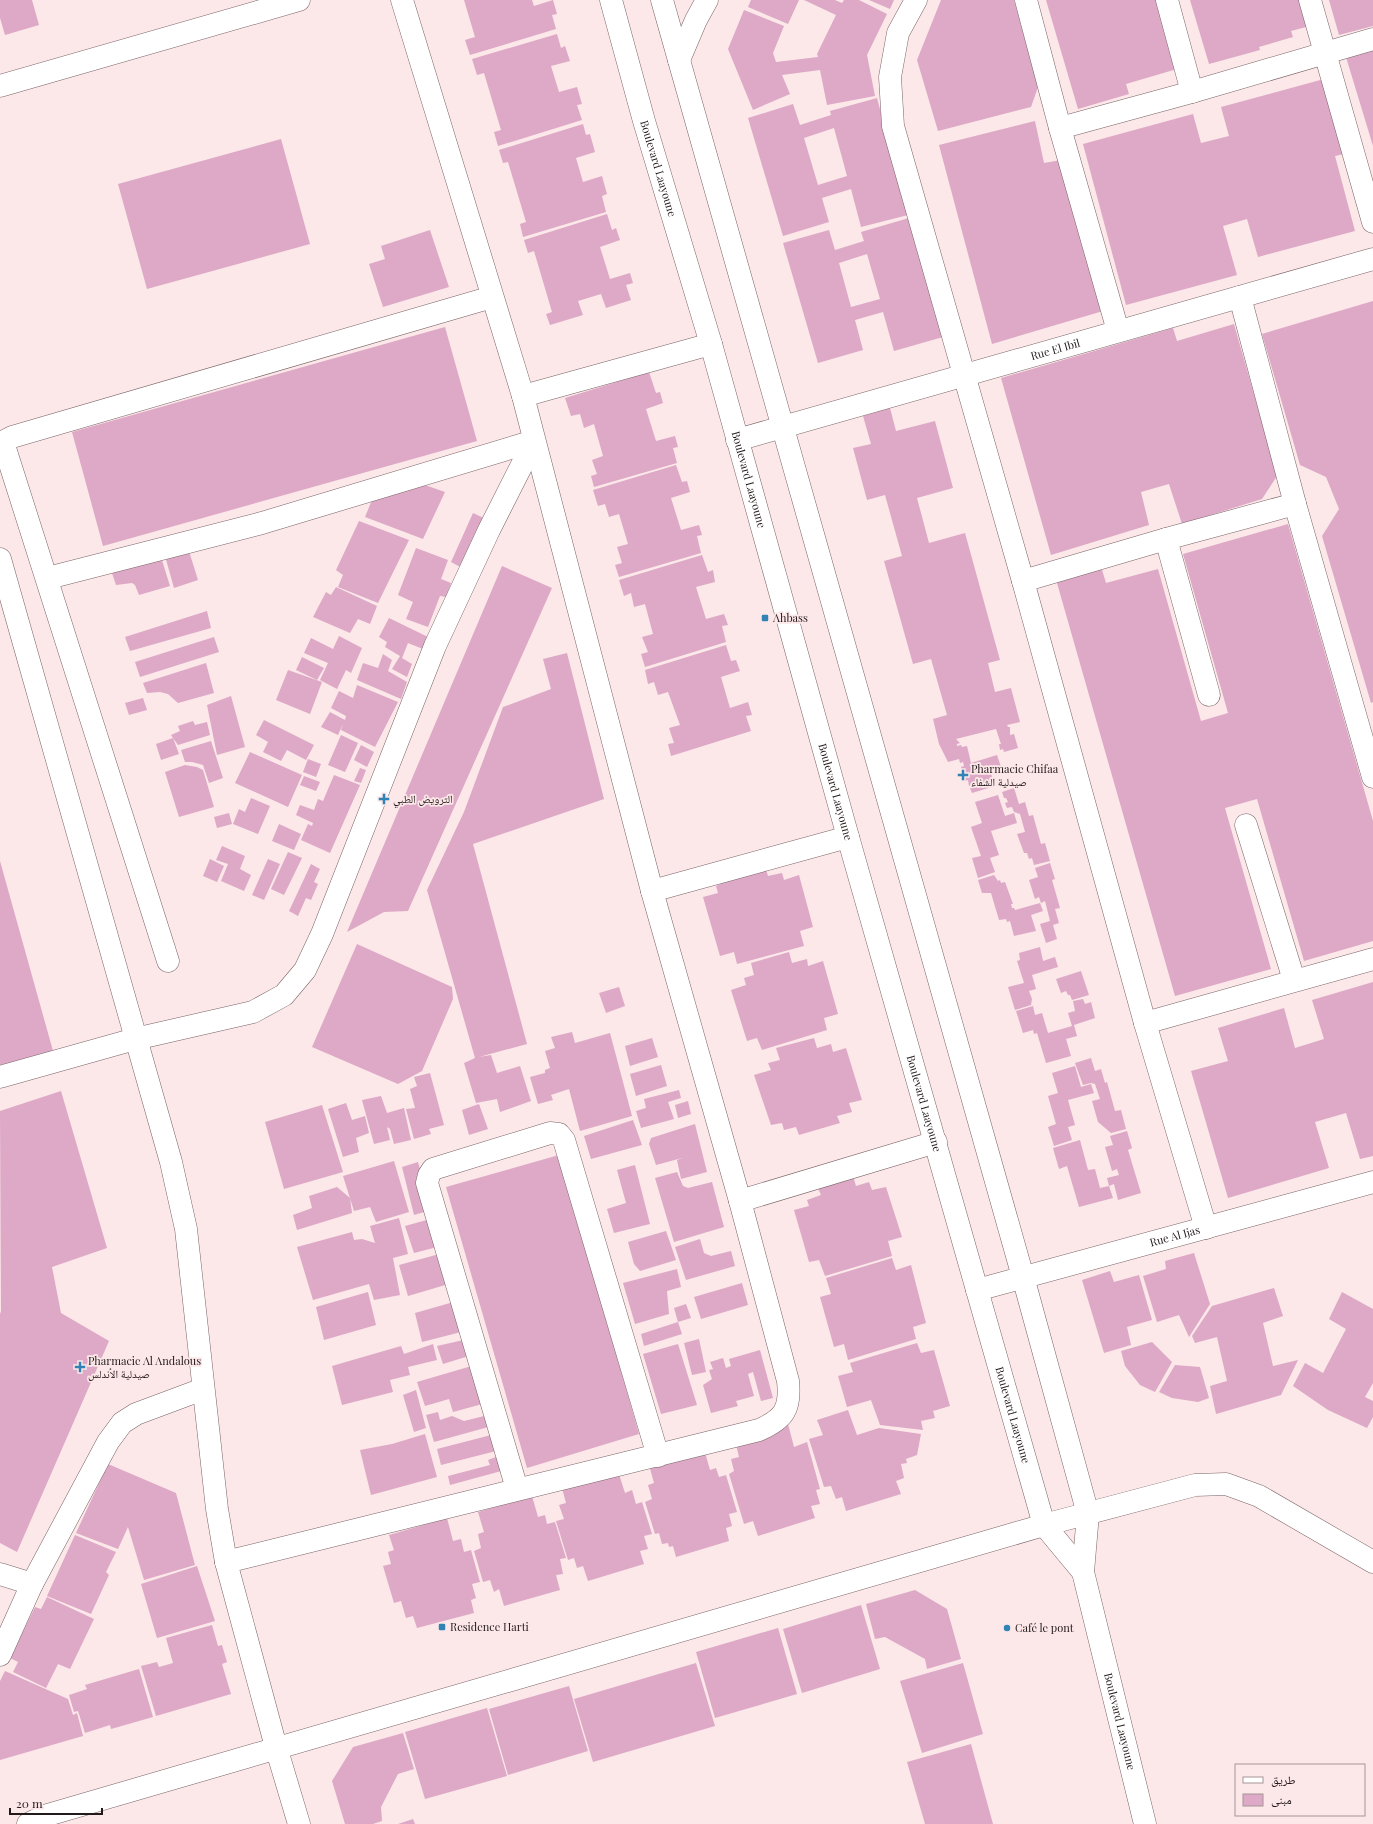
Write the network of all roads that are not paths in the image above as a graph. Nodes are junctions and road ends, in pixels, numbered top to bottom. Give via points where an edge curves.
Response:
1 (299, 0) edge
2 (402, 0) edge
3 (611, 0) edge
4 (662, 0) edge
5 (707, 0) edge
6 (916, 0) edge
7 (1026, 0) edge
8 (1168, 0) edge
9 (1310, 0) edge
10 (1373, 39) edge
11 (1325, 52) junction
12 (679, 60) junction
13 (0, 86) edge
14 (1192, 92) junction
15 (1060, 128) junction
16 (1373, 222) edge
17 (1373, 259) edge
18 (492, 297) junction
19 (1240, 297) junction
20 (1118, 331) junction
21 (711, 344) junction
22 (965, 376) junction
23 (523, 396) junction
24 (782, 427) junction
25 (737, 440) junction
26 (534, 441) junction
27 (1295, 504) junction
28 (1166, 539) junction
29 (0, 559) edge
30 (48, 578) junction
31 (1023, 581) junction
32 (1209, 695) dead end
33 (1365, 719) edge
34 (1373, 777) edge
35 (1246, 825) dead end
36 (848, 837) junction
37 (652, 890) junction
38 (1373, 959) edge
39 (168, 961) dead end
40 (1294, 980) junction
41 (1145, 1023) junction
42 (135, 1039) junction
43 (0, 1077) edge
44 (936, 1142) junction
45 (1373, 1182) edge
46 (740, 1201) junction
47 (1206, 1228) junction
48 (1023, 1277) junction
49 (977, 1290) junction
50 (203, 1389) junction
51 (658, 1456) junction
52 (517, 1489) junction
53 (1088, 1514) junction
54 (1044, 1525) junction
55 (226, 1562) junction
56 (1373, 1562) edge
57 (1083, 1572) junction
58 (0, 1574) edge
59 (32, 1584) junction
60 (0, 1655) edge
61 (276, 1747) junction
62 (28, 1824) edge
63 (299, 1824) edge
64 (1145, 1824) edge

1 - 13 street
2 - 18 street
3 - 21 street, Boulevard Laayoune via 644,121
4 - 12 street, Boulevard Laayoune
5 - 12 street
6 - 22 street via 898,33 890,77 893,126
7 - 15 street
8 - 14 street
9 - 11 street
10 - 11 street
11 - 14 street
11 - 16 street
12 - 24 street, Boulevard Laayoune
14 - 15 street
15 - 20 street
17 - 19 street, Rue El Ibil
18 - 23 street
18 - 30 street via 20,434 3,442
19 - 20 street, Rue El Ibil
19 - 27 street
20 - 22 street, Rue El Ibil
21 - 23 street
21 - 25 street, Boulevard Laayoune
22 - 24 street, Rue El Ibil
22 - 31 street
23 - 26 street
24 - 25 street, Rue El Ibil
24 - 48 street, Boulevard Laayoune
25 - 36 street, Boulevard Laayoune
26 - 30 street via 262,523
26 - 37 street
26 - 42 street via 435,646 322,934 305,970 284,995 253,1012
27 - 28 street
27 - 33 street
28 - 31 street
28 - 32 street
29 - 42 street
30 - 39 street
31 - 41 street
33 - 34 street
35 - 40 street
36 - 37 street
36 - 44 street, Boulevard Laayoune
37 - 46 street
38 - 40 street
40 - 41 street
41 - 47 street
42 - 43 street
42 - 50 street via 186,1229
44 - 46 street
44 - 49 street, Boulevard Laayoune
45 - 47 street, Rue Al Ijas
46 - 51 street via 788,1381 790,1396 785,1413 775,1423 759,1430
47 - 48 street, Rue Al Ijas
48 - 49 street, Rue Al Ijas
48 - 53 street, Boulevard Laayoune
49 - 54 street, Boulevard Laayoune
50 - 55 street
50 - 59 street via 152,1407 122,1424 108,1442
51 - 52 street
51 - 52 street via 564,1140 559,1134 550,1133 433,1169 428,1183
52 - 55 street
53 - 54 street
53 - 56 street via 1194,1485 1226,1484 1258,1496
53 - 57 street, Boulevard Laayoune
54 - 57 street, Boulevard Laayoune
54 - 61 street
55 - 61 street
57 - 64 street, Boulevard Laayoune
58 - 59 street
59 - 60 street
61 - 62 street via 44,1816
61 - 63 street

